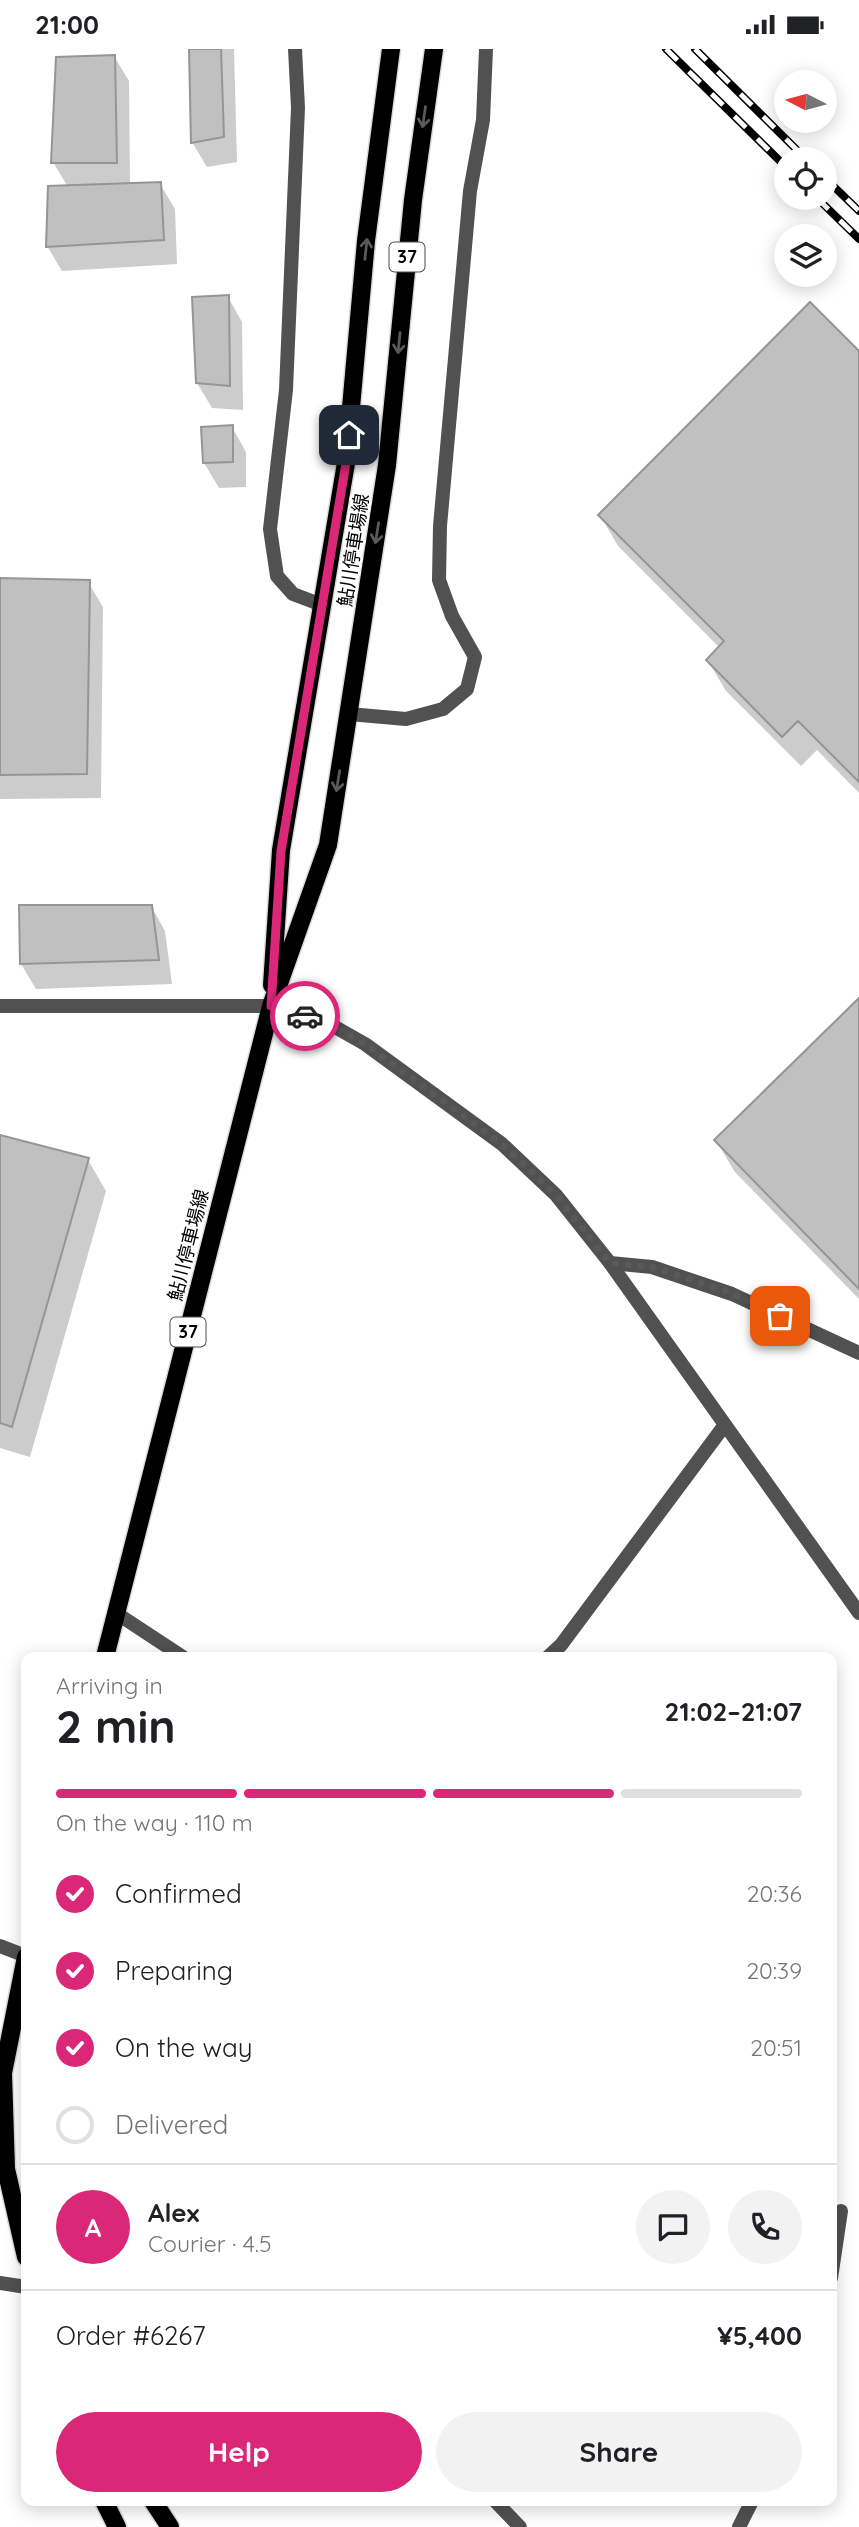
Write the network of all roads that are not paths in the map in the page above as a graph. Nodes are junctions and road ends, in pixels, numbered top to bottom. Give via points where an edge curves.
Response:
1 (295, 49) edge
2 (391, 49) edge
3 (434, 49) edge
4 (486, 49) edge
5 (322, 605) junction
6 (349, 714) junction
7 (0, 1006) edge
8 (271, 1006) junction
9 (610, 1263) junction
10 (859, 1353) edge
11 (724, 1426) junction
12 (116, 1613) junction
13 (859, 1613) edge
14 (106, 1652) edge
15 (175, 1652) edge
16 (553, 1652) edge
17 (0, 1946) edge
18 (21, 1955) edge
19 (21, 2005) edge
20 (837, 2215) edge
21 (21, 2235) edge
22 (837, 2238) edge
23 (0, 2283) edge
24 (21, 2286) edge
25 (106, 2506) edge
26 (156, 2506) edge
27 (500, 2506) edge
28 (750, 2506) edge
29 (117, 2527) edge
30 (170, 2527) edge
31 (520, 2527) edge
32 (739, 2527) edge

1 - 5 street via 298,108 286,390 270,529 277,576 293,594
5 -> 2 main road, 鮎川停車場線 / 37 via 346,463 366,241
3 -> 6 main road, 鮎川停車場線 / 37 via 413,200 387,465
4 - 6 street via 483,120 470,191 440,526 439,580 475,657 467,689 443,709 406,719
5 - 8 main road, 鮎川停車場線 / 37 via 281,851
6 -> 8 main road, 鮎川停車場線 / 37 via 328,845
7 - 8 street
8 - 9 street via 328,1023 365,1044 502,1144 556,1195
8 - 12 main road, 鮎川停車場線 / 37
9 - 10 street via 652,1267 732,1293
9 - 11 street
11 - 13 street
11 - 16 street
12 - 14 main road, 鮎川停車場線 / 37
12 - 15 street
17 - 18 street
19 - 21 main road via 3,2073 6,2169
20 - 22 street via 841,2211
23 - 24 street
25 - 29 main road
26 - 30 main road
27 - 31 street
28 - 32 street

